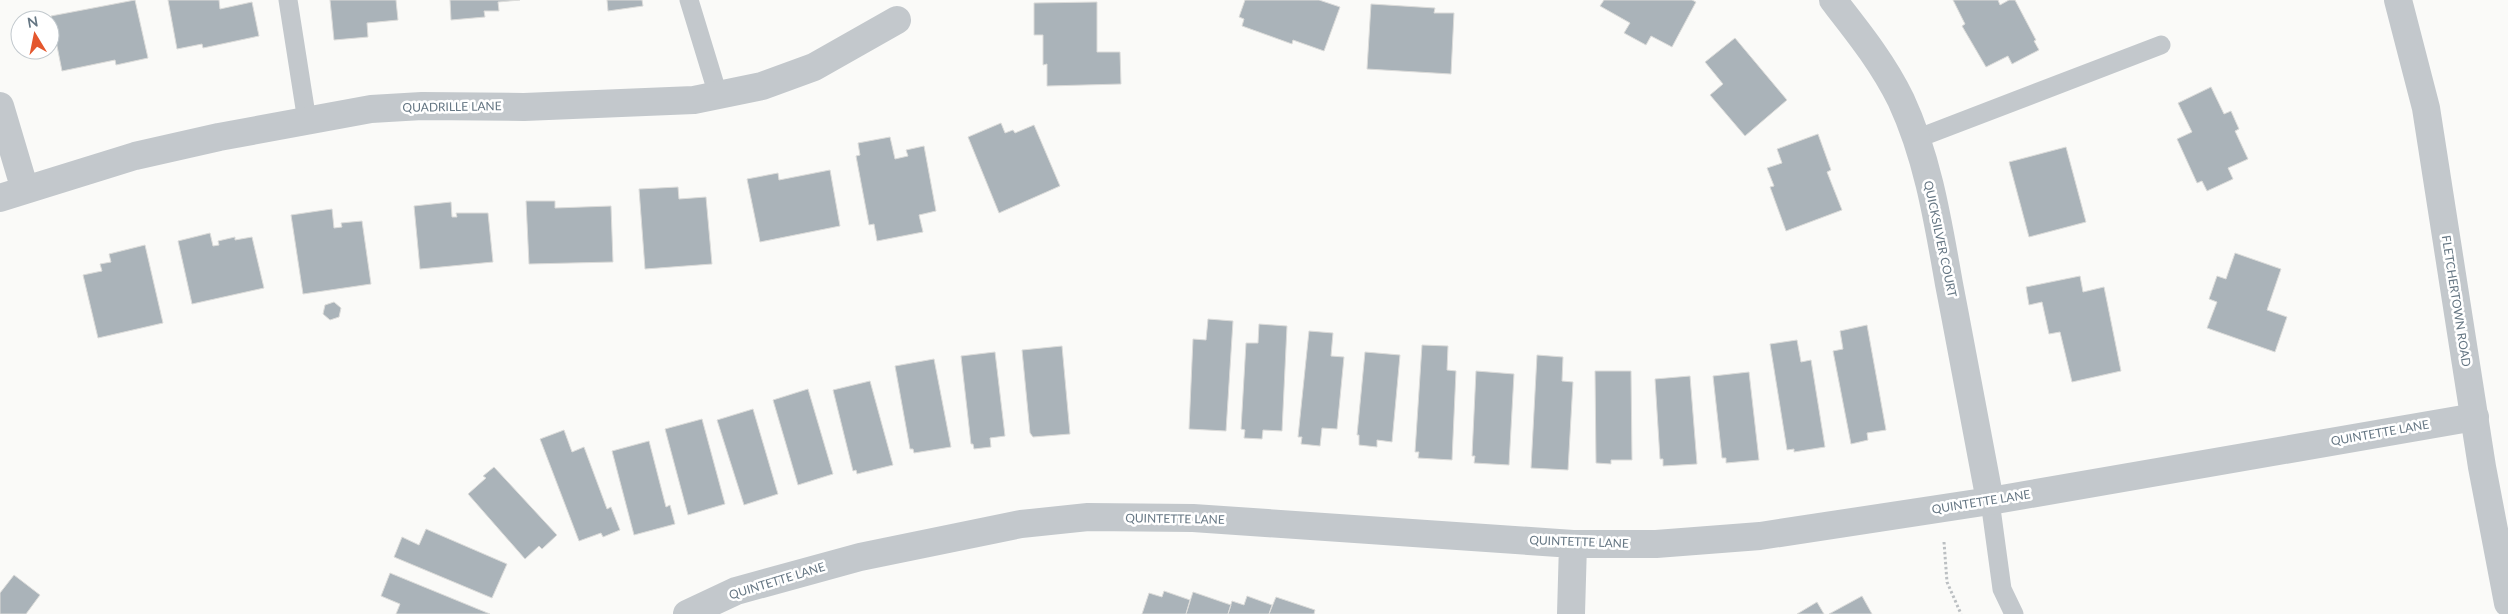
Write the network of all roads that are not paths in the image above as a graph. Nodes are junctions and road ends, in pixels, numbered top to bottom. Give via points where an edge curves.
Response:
1 (288, 0) edge
2 (689, 0) edge
3 (1833, 0) edge
4 (2398, 0) edge
5 (897, 20) dead end
6 (2161, 45) dead end
7 (718, 95) junction
8 (0, 106) edge
9 (306, 121) junction
10 (1916, 139) junction
11 (13, 194) edge
12 (2475, 417) junction
13 (1990, 501) junction
14 (1573, 544) junction
15 (2508, 603) edge
16 (687, 614) edge
17 (1572, 614) edge
18 (2014, 614) edge

1 - 9 lane
2 - 7 lane
3 - 10 street, QUICKSILVER COURT via 1888,74
4 - 12 street, FLETCHERTOWN ROAD via 2426,108
5 - 7 street, QUADRILLE LANE via 814,67 762,86
6 - 10 lane
7 - 9 street, QUADRILLE LANE via 651,103 413,106 371,109
8 - 11 street
9 - 11 street, QUADRILLE LANE via 135,156
10 - 13 street, QUICKSILVER COURT via 1933,197
12 - 13 street, QUINTETTE LANE
12 - 15 street, FLETCHERTOWN ROAD
13 - 14 street, QUINTETTE LANE via 1760,536 1656,544
13 - 18 lane via 2002,589
14 - 16 street, QUINTETTE LANE via 1193,518 1088,517 1021,524 860,557 736,591
14 - 17 street

